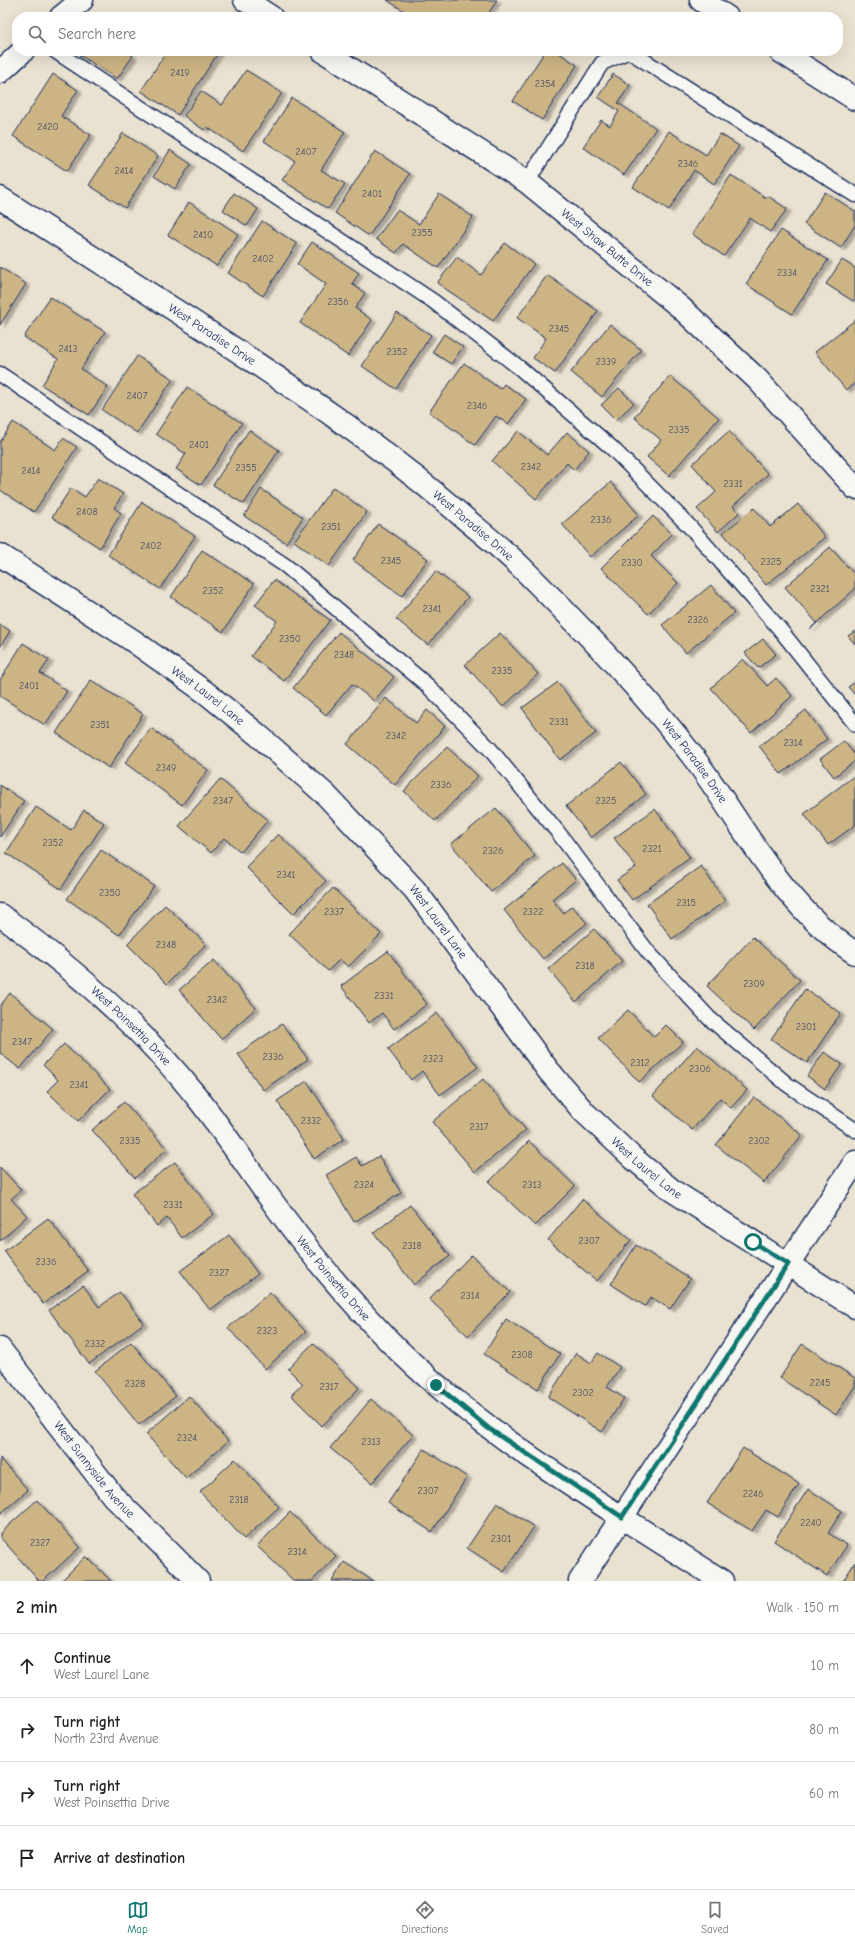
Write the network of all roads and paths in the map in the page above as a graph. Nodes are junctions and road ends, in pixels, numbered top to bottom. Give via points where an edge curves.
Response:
1 (82, 0) edge
2 (701, 0) edge
3 (67, 12) edge
4 (719, 12) edge
5 (18, 56) edge
6 (64, 56) edge
7 (331, 56) edge
8 (618, 56) edge
9 (637, 56) edge
10 (788, 56) edge
11 (0, 72) edge
12 (855, 99) edge
13 (527, 182) junction
14 (855, 194) edge
15 (0, 198) edge
16 (0, 374) edge
17 (855, 488) edge
18 (0, 555) edge
19 (855, 724) edge
20 (0, 915) edge
21 (855, 953) edge
22 (855, 1130) edge
23 (855, 1162) edge
24 (788, 1264) junction
25 (855, 1307) edge
26 (0, 1349) edge
27 (622, 1517) junction
28 (198, 1581) edge
29 (580, 1581) edge
30 (722, 1581) edge

1 - 3 street
2 - 4 street
5 - 11 street
6 - 19 lane via 433,301 521,369 612,448 691,528 778,627
7 - 13 street, West Shaw Butte Drive
8 - 13 lane via 602,63
9 - 14 lane
10 - 12 street
13 - 17 street, West Shaw Butte Drive via 680,307 758,380
15 - 21 street, West Paradise Drive via 305,394 436,493 520,566 599,648 693,758 775,876 805,910
16 - 22 lane via 286,566 427,685 490,749 557,831 648,952 709,1018 788,1085
18 - 24 street, West Laurel Lane via 132,640 205,692 326,795 415,890 548,1070 584,1112 673,1191
20 - 27 street, West Poinsettia Drive via 91,986 153,1046 199,1100 306,1246 382,1333 436,1385 488,1428
23 - 24 street
24 - 25 street, West Laurel Lane
24 - 27 street
26 - 28 street, West Sunnyside Avenue via 114,1496
27 - 29 street
27 - 30 street, West Poinsettia Drive

